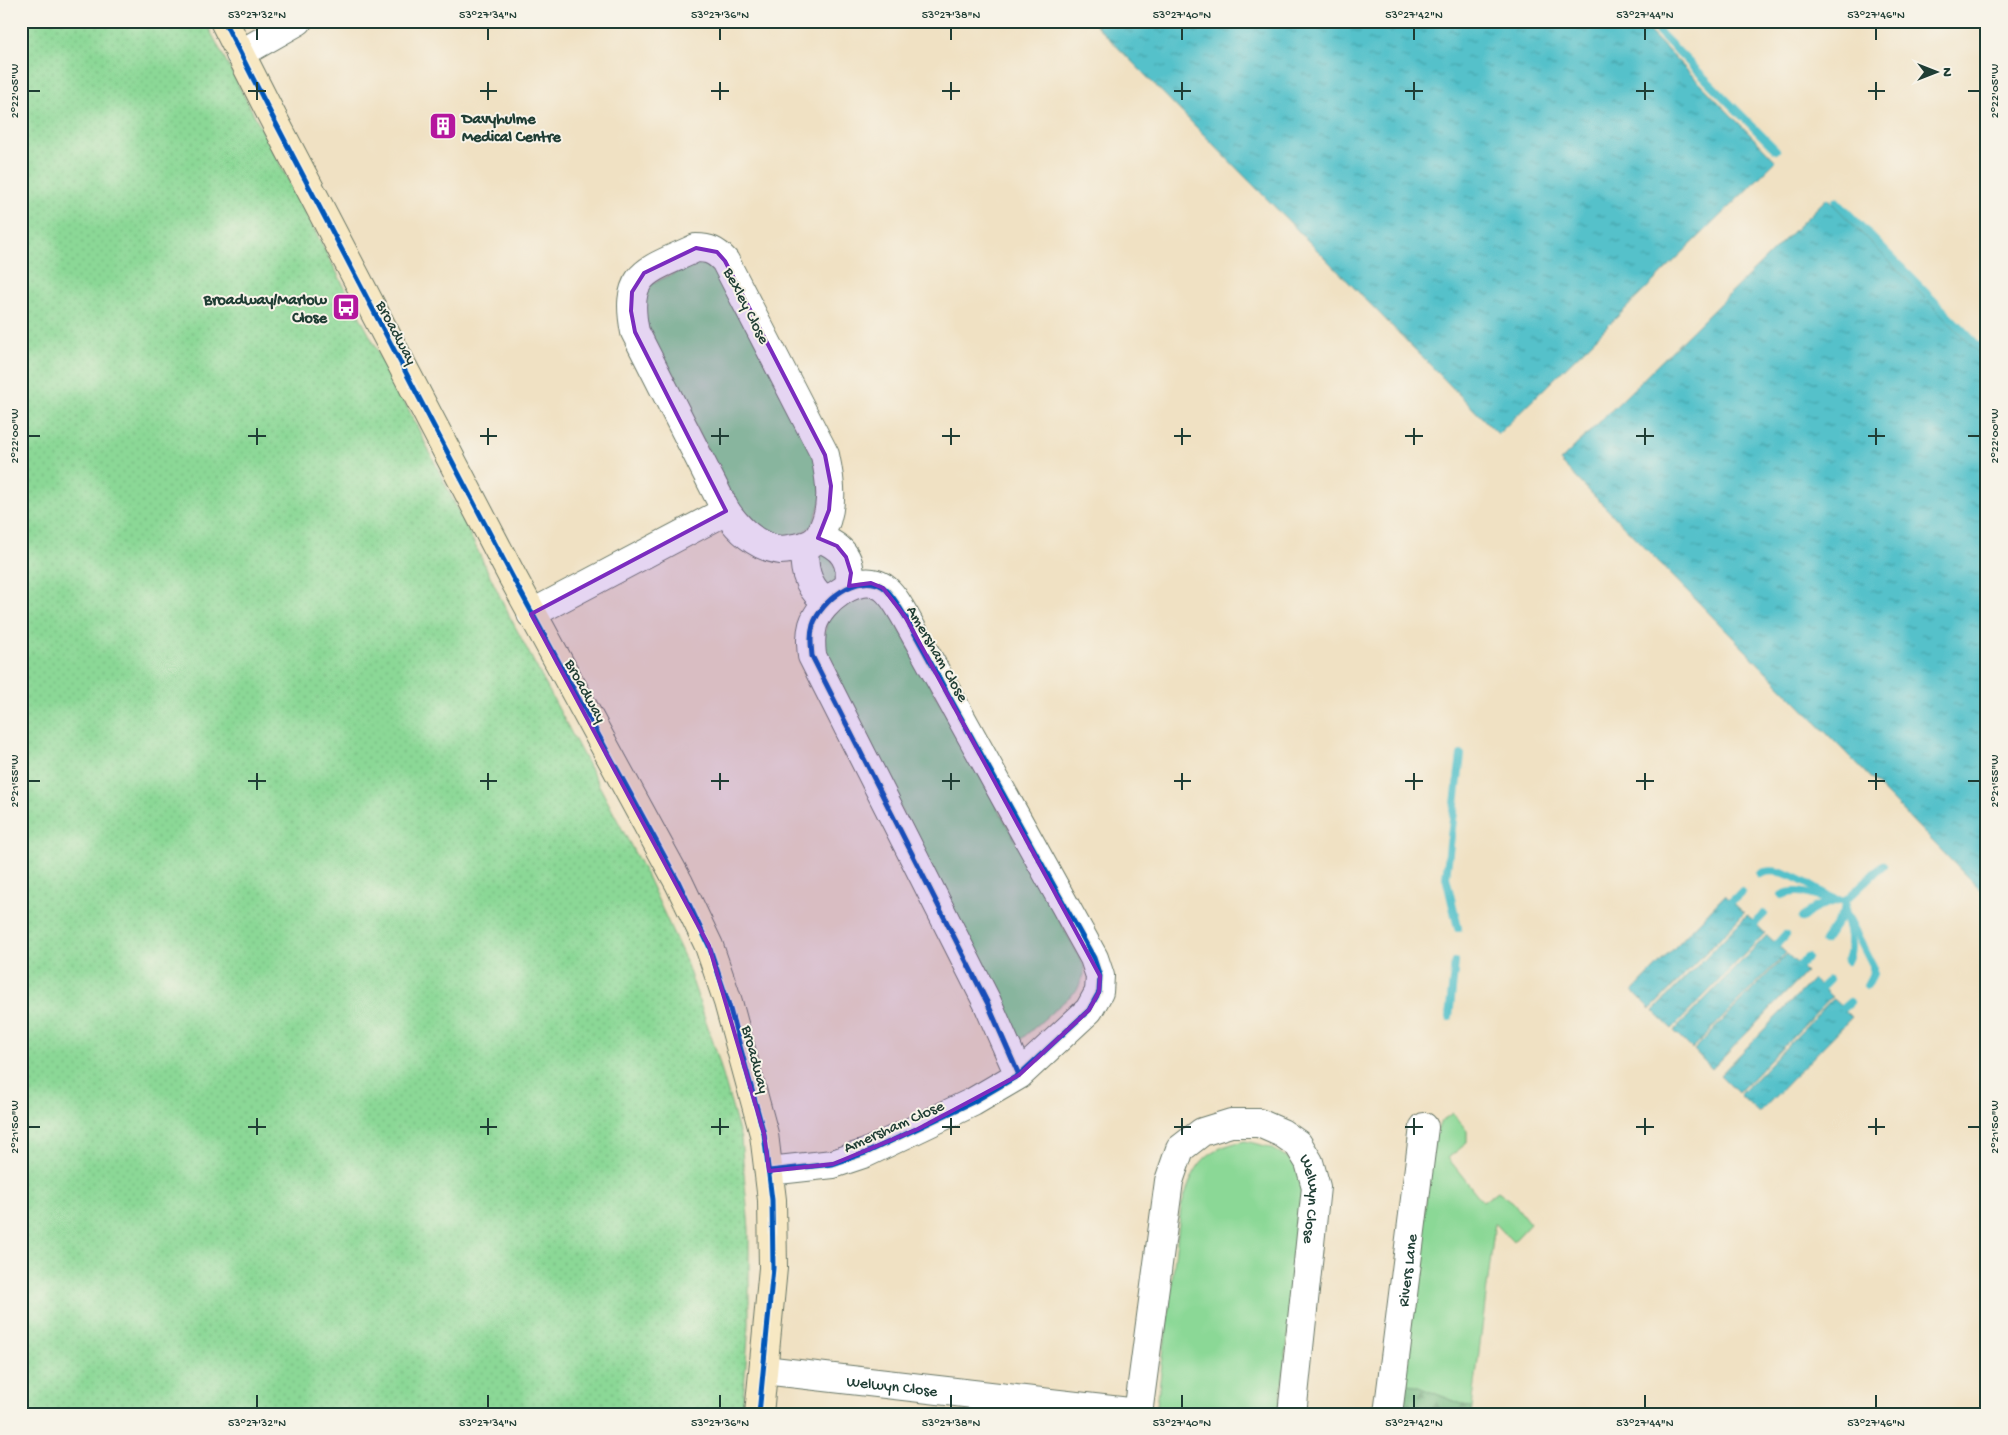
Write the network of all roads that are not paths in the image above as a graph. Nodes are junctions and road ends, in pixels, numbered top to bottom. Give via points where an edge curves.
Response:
1 (224, 21) edge
2 (298, 21) edge
3 (240, 54) junction
4 (726, 511) junction
5 (812, 542) junction
6 (841, 592) junction
7 (531, 614) junction
8 (1019, 1075) junction
9 (1424, 1127) dead end
10 (768, 1170) junction
11 (764, 1370) junction
12 (1138, 1413) edge
13 (759, 1414) edge
14 (1292, 1414) edge
15 (1388, 1414) edge

1 - 3 street, Broadway
2 - 3 street
3 - 7 street, Broadway
4 - 5 street, Bexley Close via 749,538 765,546 782,550
4 - 5 street, Bexley Close via 635,332 631,311 632,292 644,273 696,248 717,252 725,260 825,455 831,486 829,510
4 - 7 street
5 - 6 street via 837,546 846,557 851,573
5 - 6 street, Bexley Close via 805,572 809,582 822,598
6 - 8 street via 813,624 810,639 812,656 987,1002
6 - 8 street, Amersham Close via 870,583 883,588 906,618 1094,958 1100,976 1099,992 1089,1010
7 - 10 street, Broadway via 679,883 709,946 748,1071 764,1134
8 - 10 street, Amersham Close via 972,1102 866,1153 834,1164
9 - 15 street, Rivers Lane
10 - 11 street, Broadway via 773,1268
11 - 12 street, Welwyn Close
11 - 13 street, Broadway
12 - 14 street, Welwyn Close via 1169,1182 1180,1149 1202,1132 1231,1123 1259,1123 1298,1144 1309,1162 1316,1187

